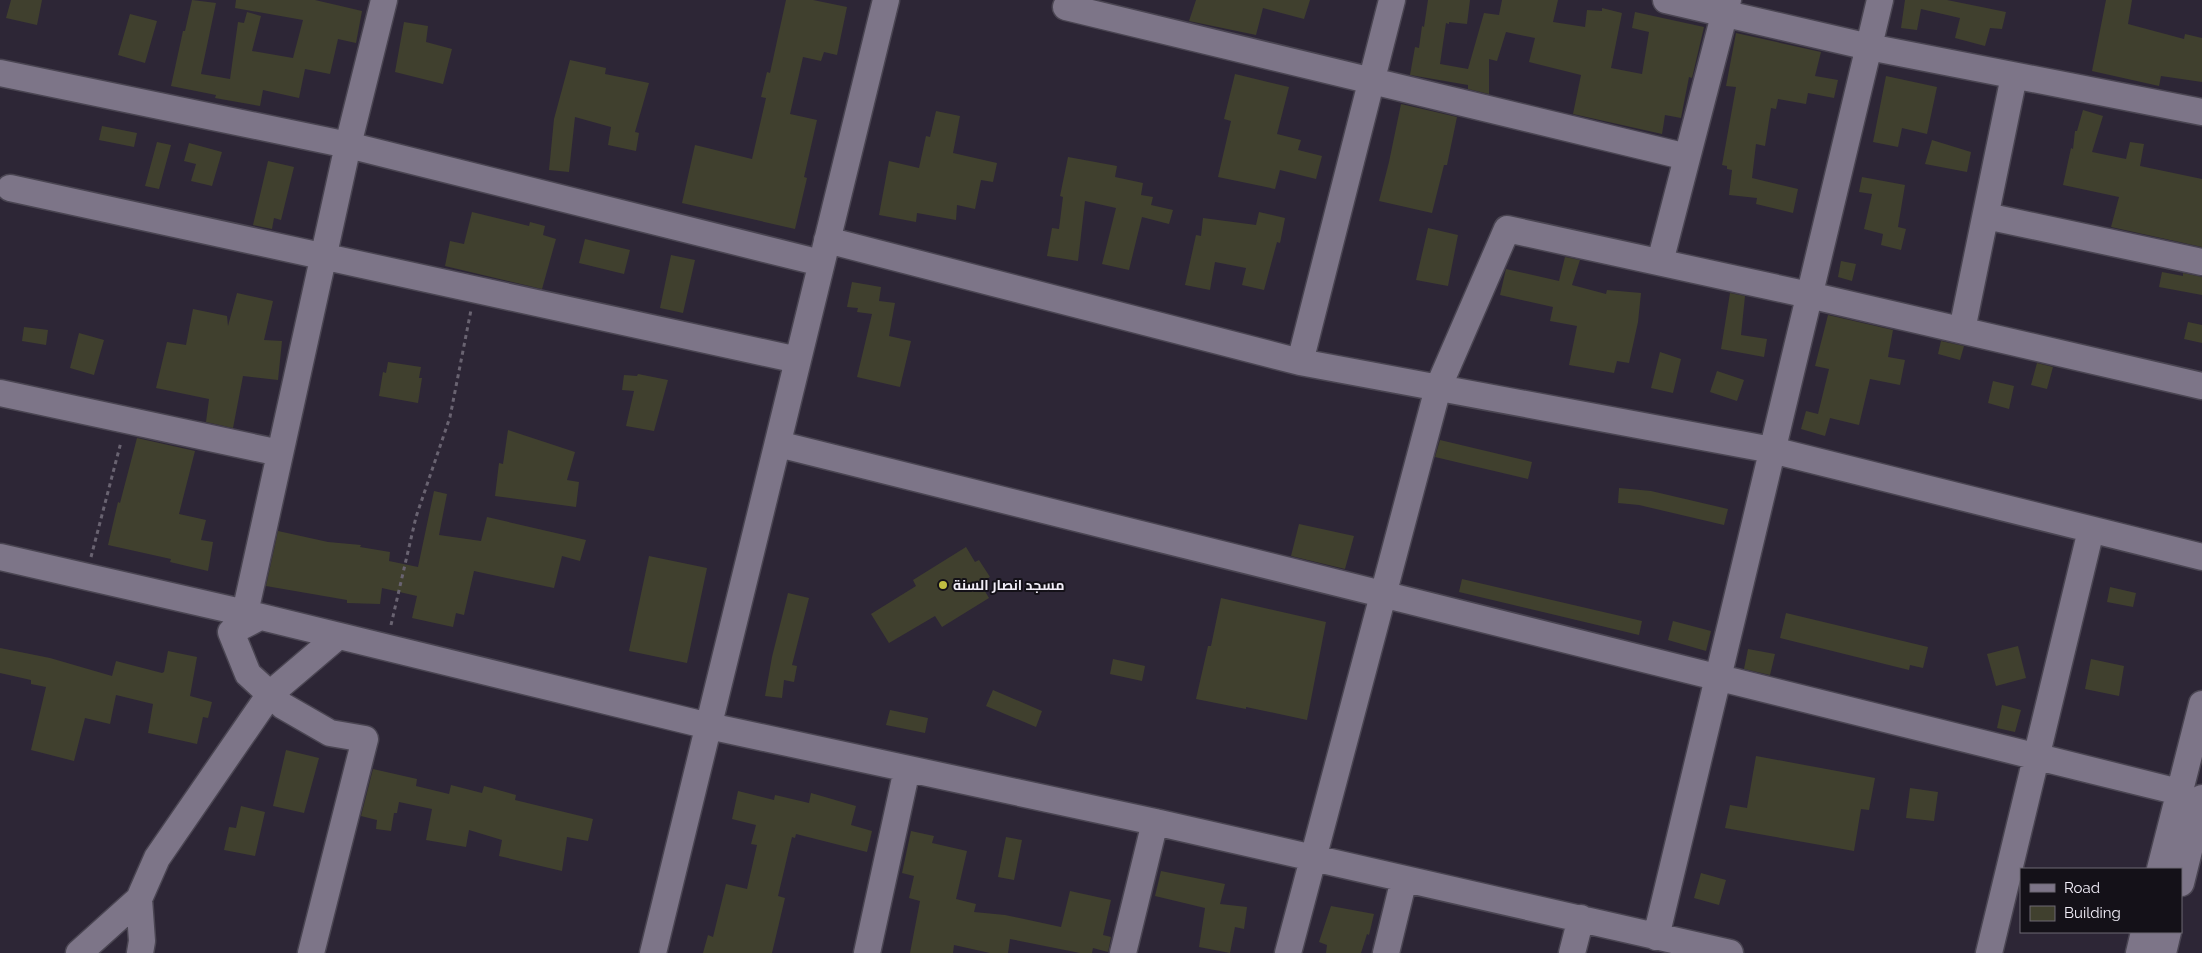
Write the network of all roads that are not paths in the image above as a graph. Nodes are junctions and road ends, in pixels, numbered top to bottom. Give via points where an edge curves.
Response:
1 (384, 0) edge
2 (886, 0) edge
3 (1392, 0) edge
4 (1666, 0) edge
5 (1880, 0) edge
6 (1066, 6) dead end
7 (1726, 7) edge
8 (1869, 47) junction
9 (0, 73) edge
10 (2014, 76) junction
11 (1372, 81) junction
12 (2202, 112) edge
13 (348, 145) junction
14 (1687, 157) junction
15 (10, 188) dead end
16 (1986, 216) junction
17 (824, 252) junction
18 (324, 256) junction
19 (1660, 262) junction
20 (2202, 262) edge
21 (1810, 295) junction
22 (1962, 330) junction
23 (798, 360) junction
24 (1300, 362) junction
25 (2202, 386) edge
26 (1438, 388) junction
27 (0, 393) edge
28 (778, 444) junction
29 (1772, 450) junction
30 (280, 453) junction
31 (2091, 530) junction
32 (0, 557) edge
33 (2202, 557) edge
34 (1382, 595) junction
35 (252, 616) junction
36 (336, 637) junction
37 (1718, 679) junction
38 (270, 694) junction
39 (2202, 704) edge
40 (709, 726) junction
41 (2036, 758) junction
42 (907, 769) junction
43 (2191, 795) edge
44 (1156, 822) junction
45 (1312, 858) junction
46 (2160, 868) edge
47 (2182, 874) edge
48 (1404, 879) junction
49 (139, 899) junction
50 (1581, 918) junction
51 (2144, 933) edge
52 (2168, 933) edge
53 (1656, 937) junction
54 (79, 953) edge
55 (140, 953) edge
56 (311, 953) edge
57 (653, 953) edge
58 (867, 953) edge
59 (1123, 953) edge
60 (1288, 953) edge
61 (1386, 953) edge
62 (1572, 953) edge
63 (1730, 953) edge
64 (1988, 953) edge
65 (2139, 953) edge
66 (2163, 953) edge

1 - 13 street
2 - 17 street
3 - 11 street
4 - 7 street
5 - 8 street
6 - 11 street
7 - 8 street
7 - 14 street
8 - 10 street
8 - 21 street
9 - 13 street
10 - 12 street
10 - 16 street
11 - 14 street
11 - 24 street
13 - 17 street
13 - 18 street
14 - 19 street
15 - 18 street
16 - 20 street
16 - 22 street
17 - 23 street
17 - 24 street
18 - 23 street
18 - 30 street
19 - 21 street
19 - 26 street via 1507,229
21 - 22 street
21 - 29 street
22 - 25 street
23 - 28 street
24 - 26 street
26 - 29 street
26 - 34 street
27 - 30 street
28 - 34 street
28 - 40 street
29 - 31 street
29 - 37 street
30 - 35 street
31 - 33 street
31 - 41 street
32 - 35 street
34 - 37 street
34 - 45 street
35 - 36 street
35 - 38 street via 231,632 248,674
36 - 38 street
36 - 40 street
37 - 41 street
37 - 53 street
38 - 49 street via 157,858
38 - 56 street via 283,706 330,733 365,739
39 - 43 street
40 - 42 street
40 - 57 street
41 - 43 street
41 - 64 street
42 - 44 street
42 - 58 street
43 - 46 street
43 - 47 street
44 - 45 street
44 - 59 street
45 - 48 street
45 - 60 street
48 - 50 street
48 - 61 street
49 - 54 street
49 - 55 street
50 - 53 street
50 - 62 street
51 - 65 street
52 - 66 street
53 - 63 street

